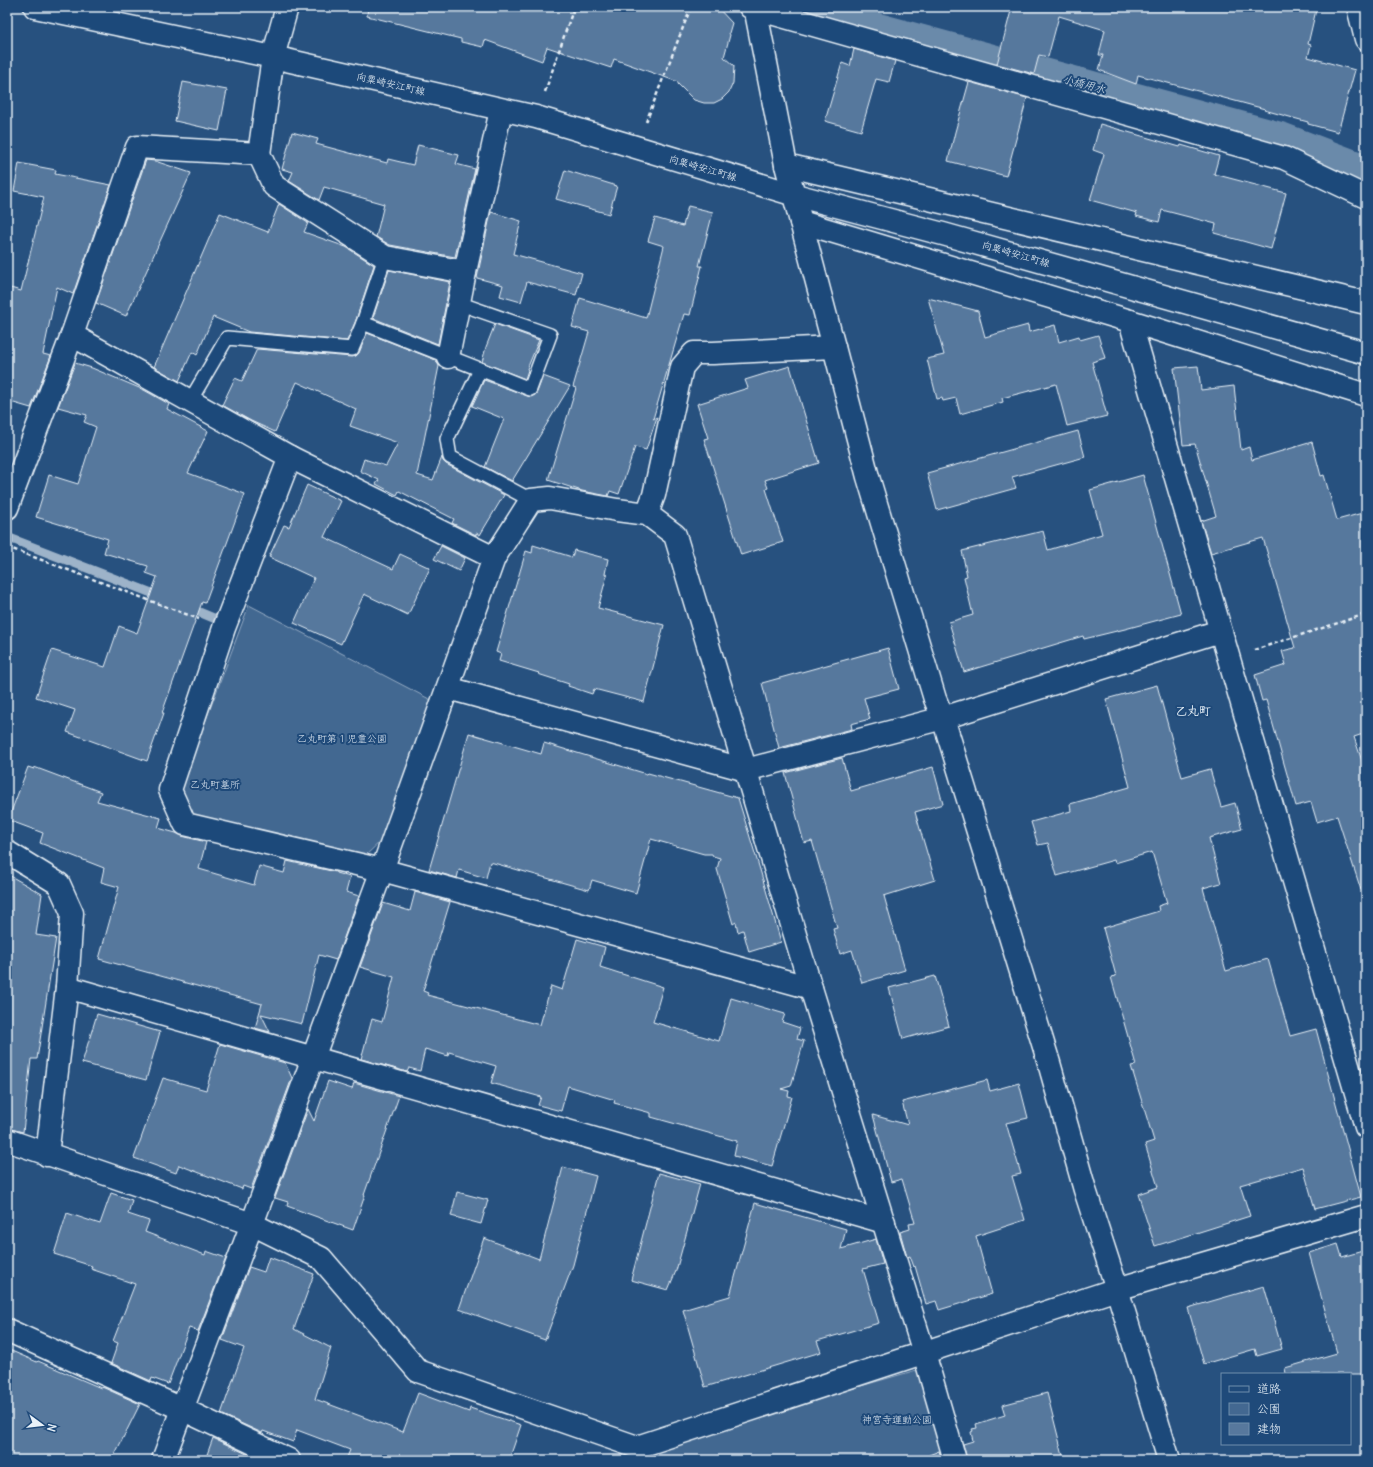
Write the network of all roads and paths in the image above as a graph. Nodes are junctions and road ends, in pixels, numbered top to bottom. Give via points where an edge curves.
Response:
1 (35, 7) edge
2 (286, 7) edge
3 (574, 7) edge
4 (690, 7) edge
5 (753, 7) edge
6 (1358, 7) edge
7 (1366, 39) edge
8 (273, 57) junction
9 (501, 110) junction
10 (536, 117) junction
11 (636, 148) junction
12 (259, 154) junction
13 (786, 165) junction
14 (795, 195) junction
15 (1366, 198) edge
16 (801, 222) junction
17 (385, 256) junction
18 (465, 272) junction
19 (458, 303) junction
20 (1366, 303) edge
21 (1130, 321) junction
22 (363, 323) junction
23 (72, 335) junction
24 (834, 348) junction
25 (1366, 353) edge
26 (448, 356) junction
27 (480, 370) junction
28 (1366, 395) edge
29 (190, 401) junction
30 (290, 457) junction
31 (531, 500) junction
32 (7, 508) edge
33 (647, 514) junction
34 (7, 547) edge
35 (494, 558) junction
36 (1366, 614) edge
37 (224, 628) junction
38 (1220, 631) junction
39 (1229, 658) junction
40 (448, 688) junction
41 (943, 718) junction
42 (746, 770) junction
43 (7, 852) edge
44 (382, 870) junction
45 (67, 987) junction
46 (811, 988) junction
47 (312, 1058) junction
48 (1366, 1127) edge
49 (7, 1140) edge
50 (47, 1155) junction
51 (1366, 1216) edge
52 (884, 1222) junction
53 (252, 1224) junction
54 (1117, 1289) junction
55 (7, 1330) edge
56 (924, 1352) junction
57 (182, 1409) junction
58 (635, 1454) edge
59 (163, 1460) edge
60 (289, 1460) edge
61 (955, 1460) edge
62 (1169, 1460) edge

1 - 8 street, 向粟崎安江町線
2 - 8 street
3 - 10 path
4 - 11 path
5 - 13 street
5 - 15 street via 1284,158
6 - 7 street
8 - 9 street, 向粟崎安江町線
8 - 12 street
9 - 10 street, 向粟崎安江町線
9 - 18 street
10 - 11 street, 向粟崎安江町線
11 - 14 street, 向粟崎安江町線
12 - 17 street via 274,186
12 - 23 street via 137,147
13 - 14 street
13 - 20 street
14 - 16 street
14 - 25 street, 向粟崎安江町線
16 - 21 street
16 - 24 street
17 - 18 street
17 - 22 lane
18 - 19 street
19 - 26 street
19 - 27 lane via 550,335 530,389
21 - 28 street
21 - 38 street
22 - 26 lane
22 - 29 lane via 352,349 227,338
23 - 29 street
23 - 32 street
24 - 33 street via 694,353 682,367 654,495
24 - 41 street via 868,478
26 - 27 lane
27 - 31 lane via 447,439 450,457
29 - 30 street
30 - 35 street
30 - 37 street
31 - 33 street via 550,498
31 - 35 street
33 - 42 street via 675,534
34 - 37 path
35 - 40 street
36 - 39 path
37 - 44 street via 170,790 185,824
38 - 39 street
38 - 41 street
39 - 48 street
40 - 42 street
40 - 44 street
41 - 42 street
41 - 54 street
42 - 46 street
43 - 45 street via 58,884 72,912
44 - 46 street
44 - 47 street
45 - 47 street
45 - 50 street
46 - 52 street
47 - 52 street
47 - 53 street
49 - 50 street
50 - 53 street
51 - 54 street
52 - 56 street
53 - 57 street
53 - 58 street via 320,1258 418,1371
54 - 56 street
54 - 62 street
55 - 57 street
56 - 58 street
56 - 61 street
57 - 59 street
57 - 60 street

